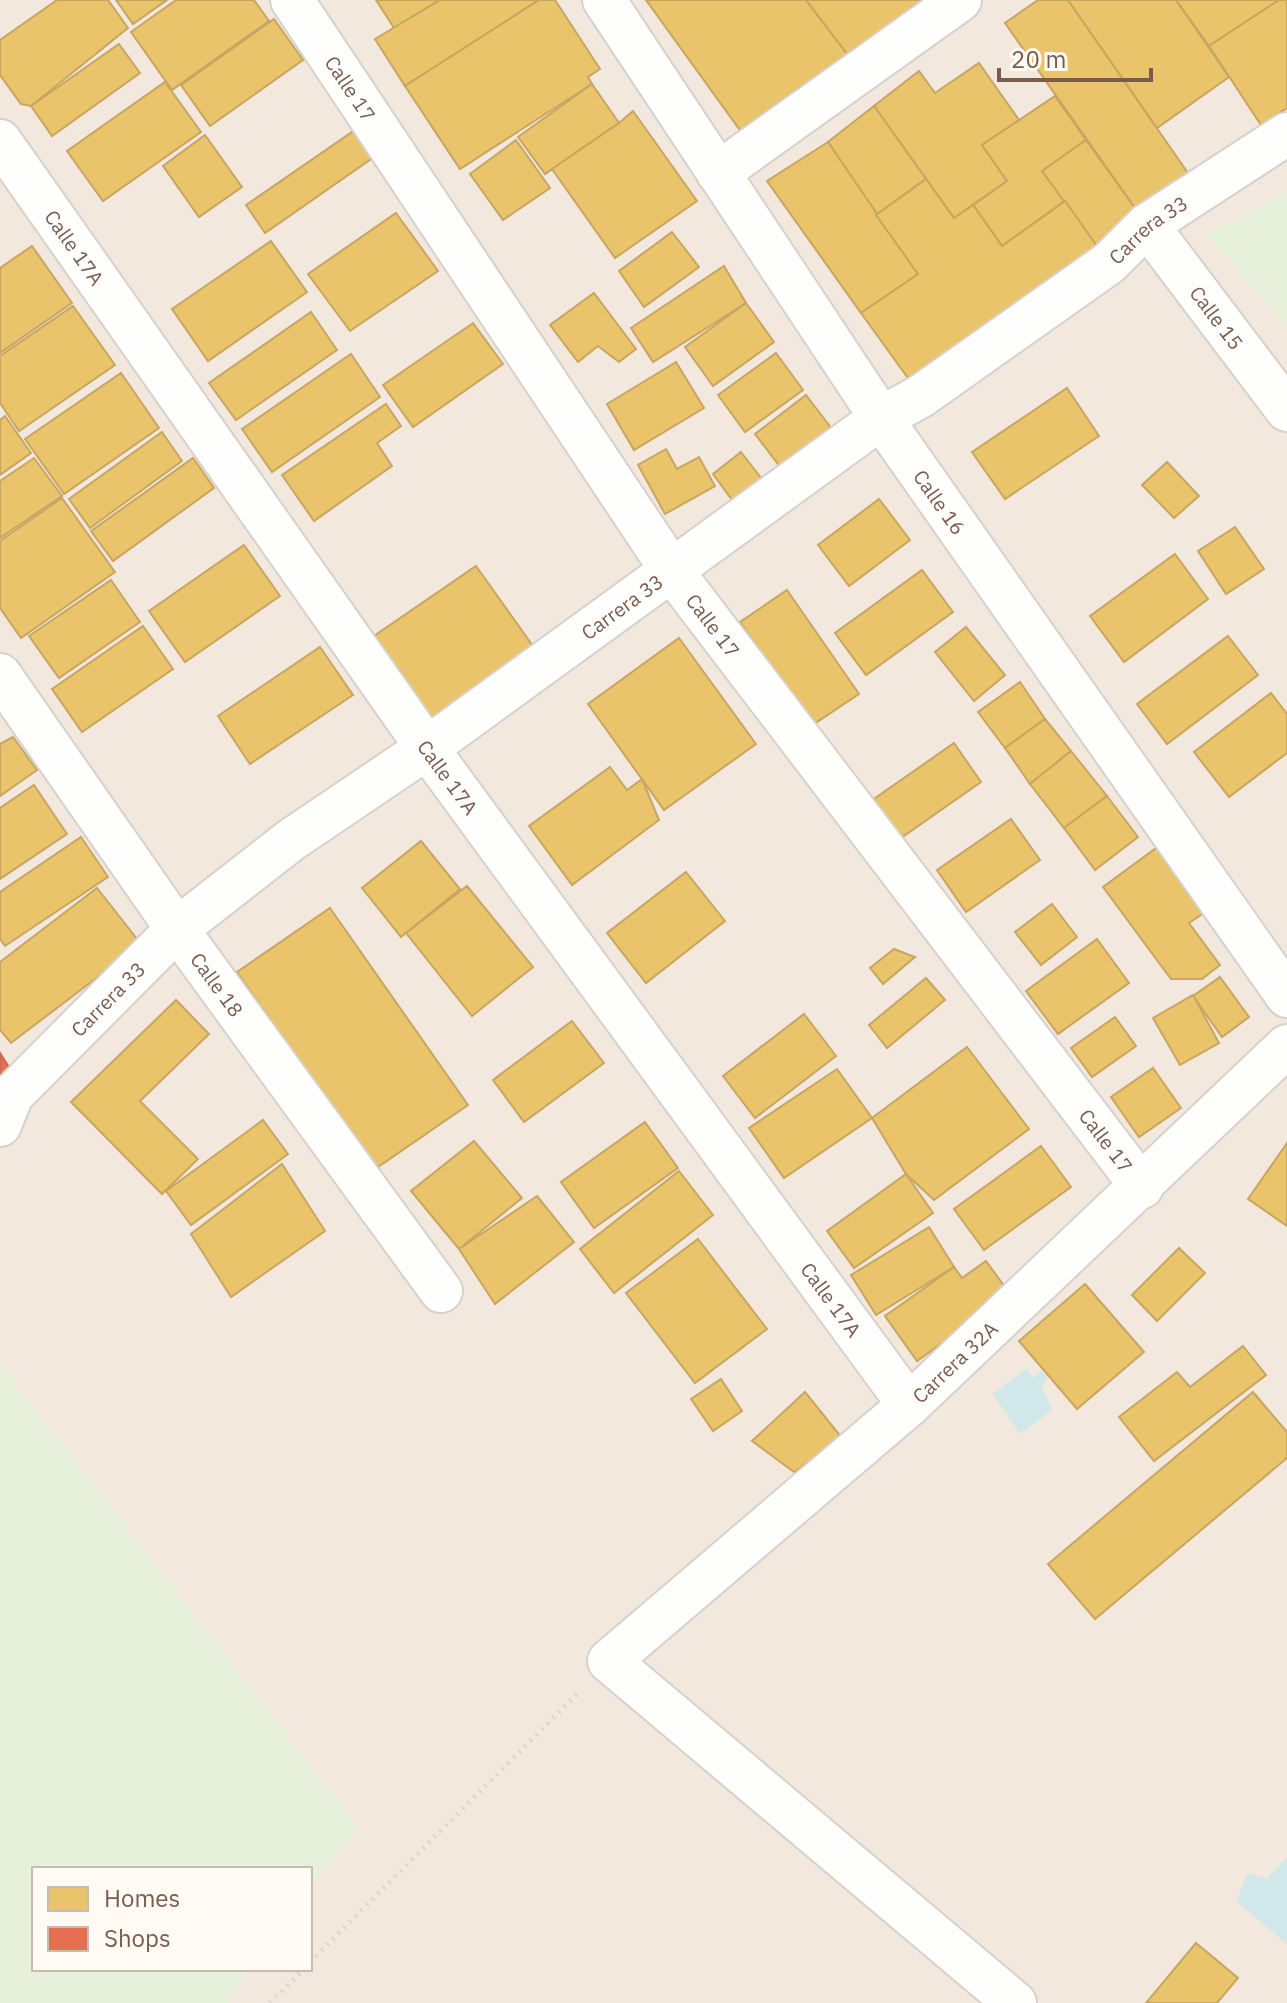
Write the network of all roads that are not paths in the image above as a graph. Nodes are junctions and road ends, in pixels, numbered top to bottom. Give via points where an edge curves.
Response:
1 (292, 0) edge
2 (604, 0) edge
3 (960, 0) edge
4 (1287, 134) edge
5 (0, 141) edge
6 (718, 173) junction
7 (1147, 225) junction
8 (1287, 410) edge
9 (881, 418) junction
10 (672, 571) junction
11 (0, 675) edge
12 (427, 748) junction
13 (177, 929) junction
14 (1287, 996) edge
15 (1287, 1046) edge
16 (0, 1125) edge
17 (1142, 1187) junction
18 (441, 1291) dead end
19 (909, 1405) junction
20 (1015, 2003) edge

1 - 10 street, Calle 17
2 - 6 street, Calle 16
3 - 6 street
4 - 7 street, Carrera 33
5 - 12 street, Calle 17A
6 - 9 street, Calle 16
7 - 8 street, Calle 15
7 - 9 street, Carrera 33 via 1109,263 921,396
9 - 10 street, Carrera 33
9 - 14 street, Calle 16
10 - 12 street, Carrera 33
10 - 17 street, Calle 17
11 - 13 street, Calle 18
12 - 13 street, Carrera 33 via 291,840
12 - 19 street, Calle 17A
13 - 16 street, Carrera 33 via 12,1095
13 - 18 street, Calle 18
15 - 17 street, Carrera 32A
17 - 19 street, Carrera 32A
19 - 20 street, Carrera 32A via 609,1661

